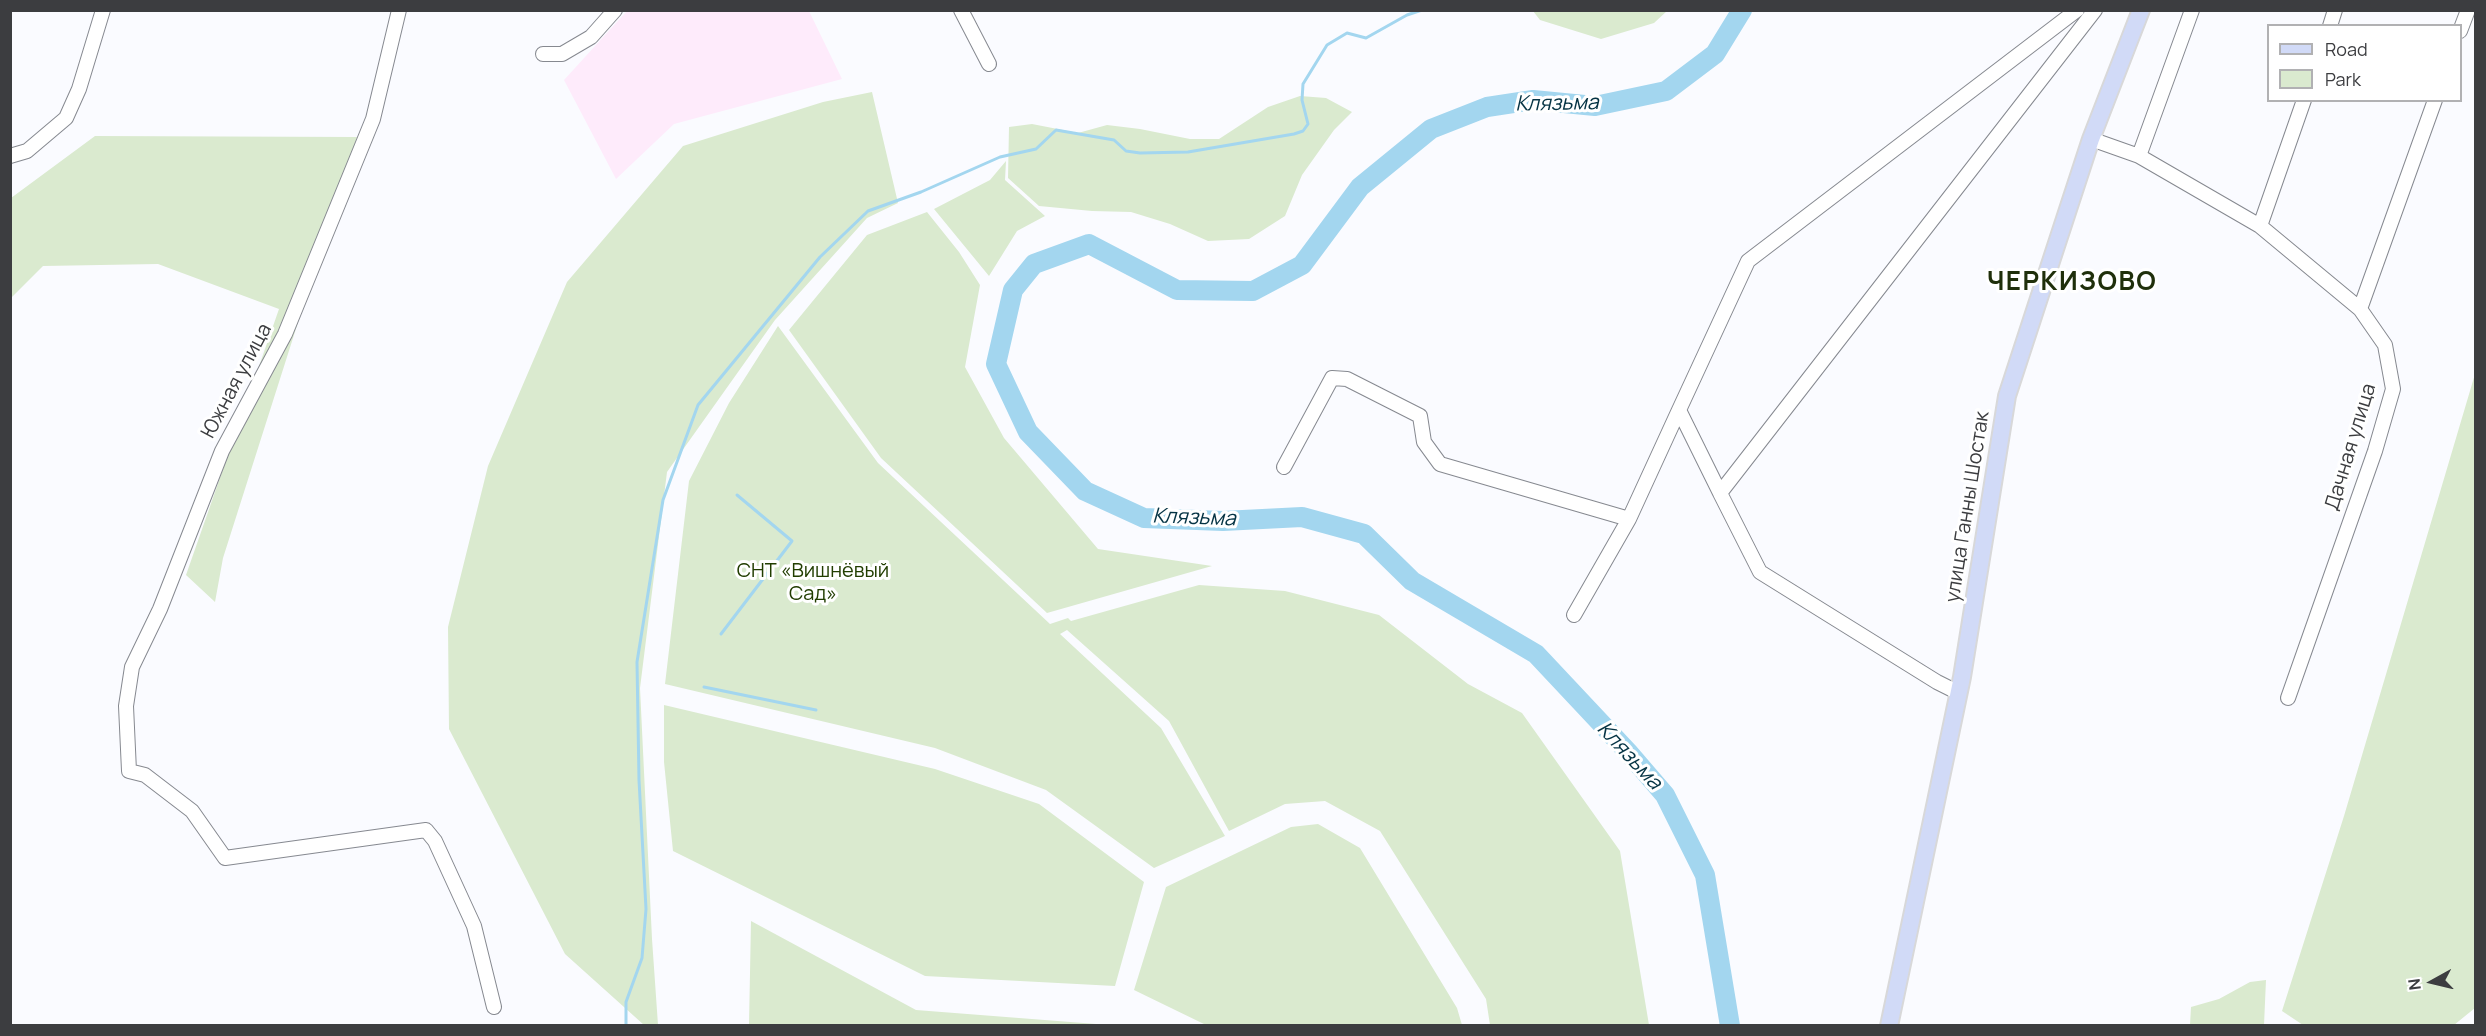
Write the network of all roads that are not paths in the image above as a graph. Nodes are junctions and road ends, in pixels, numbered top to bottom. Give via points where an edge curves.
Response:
1 (102, 10) edge
2 (399, 10) edge
3 (615, 10) edge
4 (961, 10) edge
5 (2077, 10) edge
6 (2095, 10) edge
7 (2141, 10) edge
8 (2192, 10) edge
9 (2468, 10) edge
10 (2462, 26) edge
11 (543, 54) dead end
12 (988, 64) dead end
13 (2303, 102) edge
14 (2434, 102) edge
15 (2091, 139) junction
16 (10, 156) edge
17 (2139, 156) junction
18 (2260, 226) junction
19 (2360, 309) junction
20 (1679, 410) junction
21 (1284, 467) dead end
22 (1720, 493) junction
23 (1629, 519) junction
24 (1574, 615) dead end
25 (1959, 693) junction
26 (2288, 698) dead end
27 (494, 1007) dead end
28 (1889, 1026) edge

1 - 16 street via 79,89 66,118 27,151
2 - 27 street, Южная улица via 373,119 285,334 222,451 160,609 132,667 126,706 129,771 145,775 192,811 225,858 426,830 435,840 474,926
3 - 11 street via 591,37 562,54
4 - 12 street
5 - 20 street via 1748,261
6 - 22 street
7 - 15 main road, улица Ганны Шостак
8 - 17 street
9 - 10 street
13 - 18 street
14 - 19 street
15 - 17 street, Дачная улица
15 - 25 main road, улица Ганны Шостак via 2007,396
17 - 18 street, Дачная улица
18 - 19 street, Дачная улица
19 - 26 street, Дачная улица via 2385,345 2393,389
20 - 22 street
20 - 23 street
21 - 23 street via 1332,378 1347,379 1420,416 1424,442 1440,464
22 - 25 street via 1760,572
23 - 24 street
25 - 28 main road, улица Ганны Шостак

